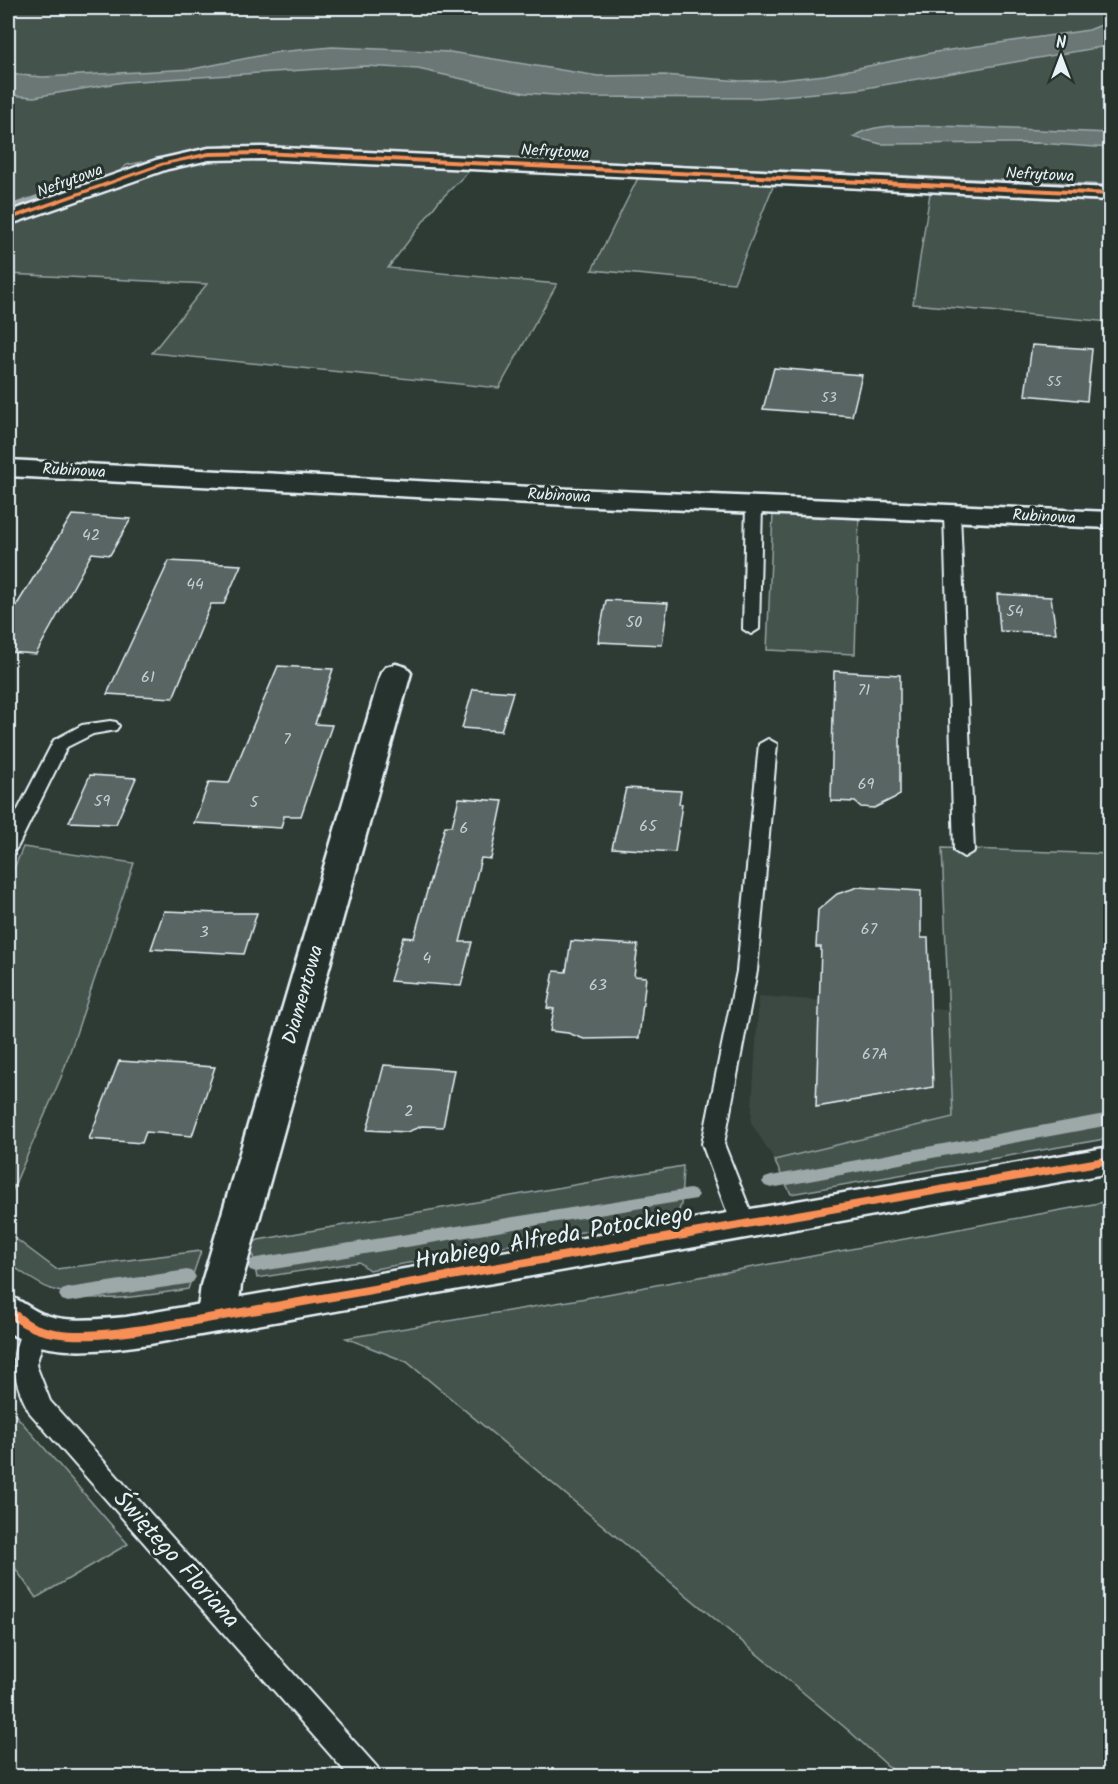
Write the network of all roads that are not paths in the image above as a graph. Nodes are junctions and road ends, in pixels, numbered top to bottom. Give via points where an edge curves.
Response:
1 (1110, 194) edge
2 (8, 219) edge
3 (8, 468) edge
4 (754, 505) junction
5 (952, 513) junction
6 (1110, 520) edge
7 (751, 629) dead end
8 (396, 673) dead end
9 (110, 726) dead end
10 (768, 744) dead end
11 (8, 846) edge
12 (964, 851) dead end
13 (1110, 1160) edge
14 (744, 1225) junction
15 (217, 1317) junction
16 (21, 1319) edge
17 (367, 1776) edge

1 - 2 street, Nefrytowa via 262,153 209,154 163,164
3 - 4 street, Rubinowa
4 - 5 street, Rubinowa
4 - 7 lane
5 - 6 street, Rubinowa
5 - 12 lane
8 - 15 street, Diamentowa via 221,1285
9 - 11 lane via 88,729 60,744
10 - 14 lane via 747,971 713,1144
13 - 14 street, Hrabiego Alfreda Potockiego
14 - 15 street, Hrabiego Alfreda Potockiego
15 - 16 street, Hrabiego Alfreda Potockiego via 104,1333 68,1333
16 - 17 lane, Świętego Floriana via 24,1365 39,1406

